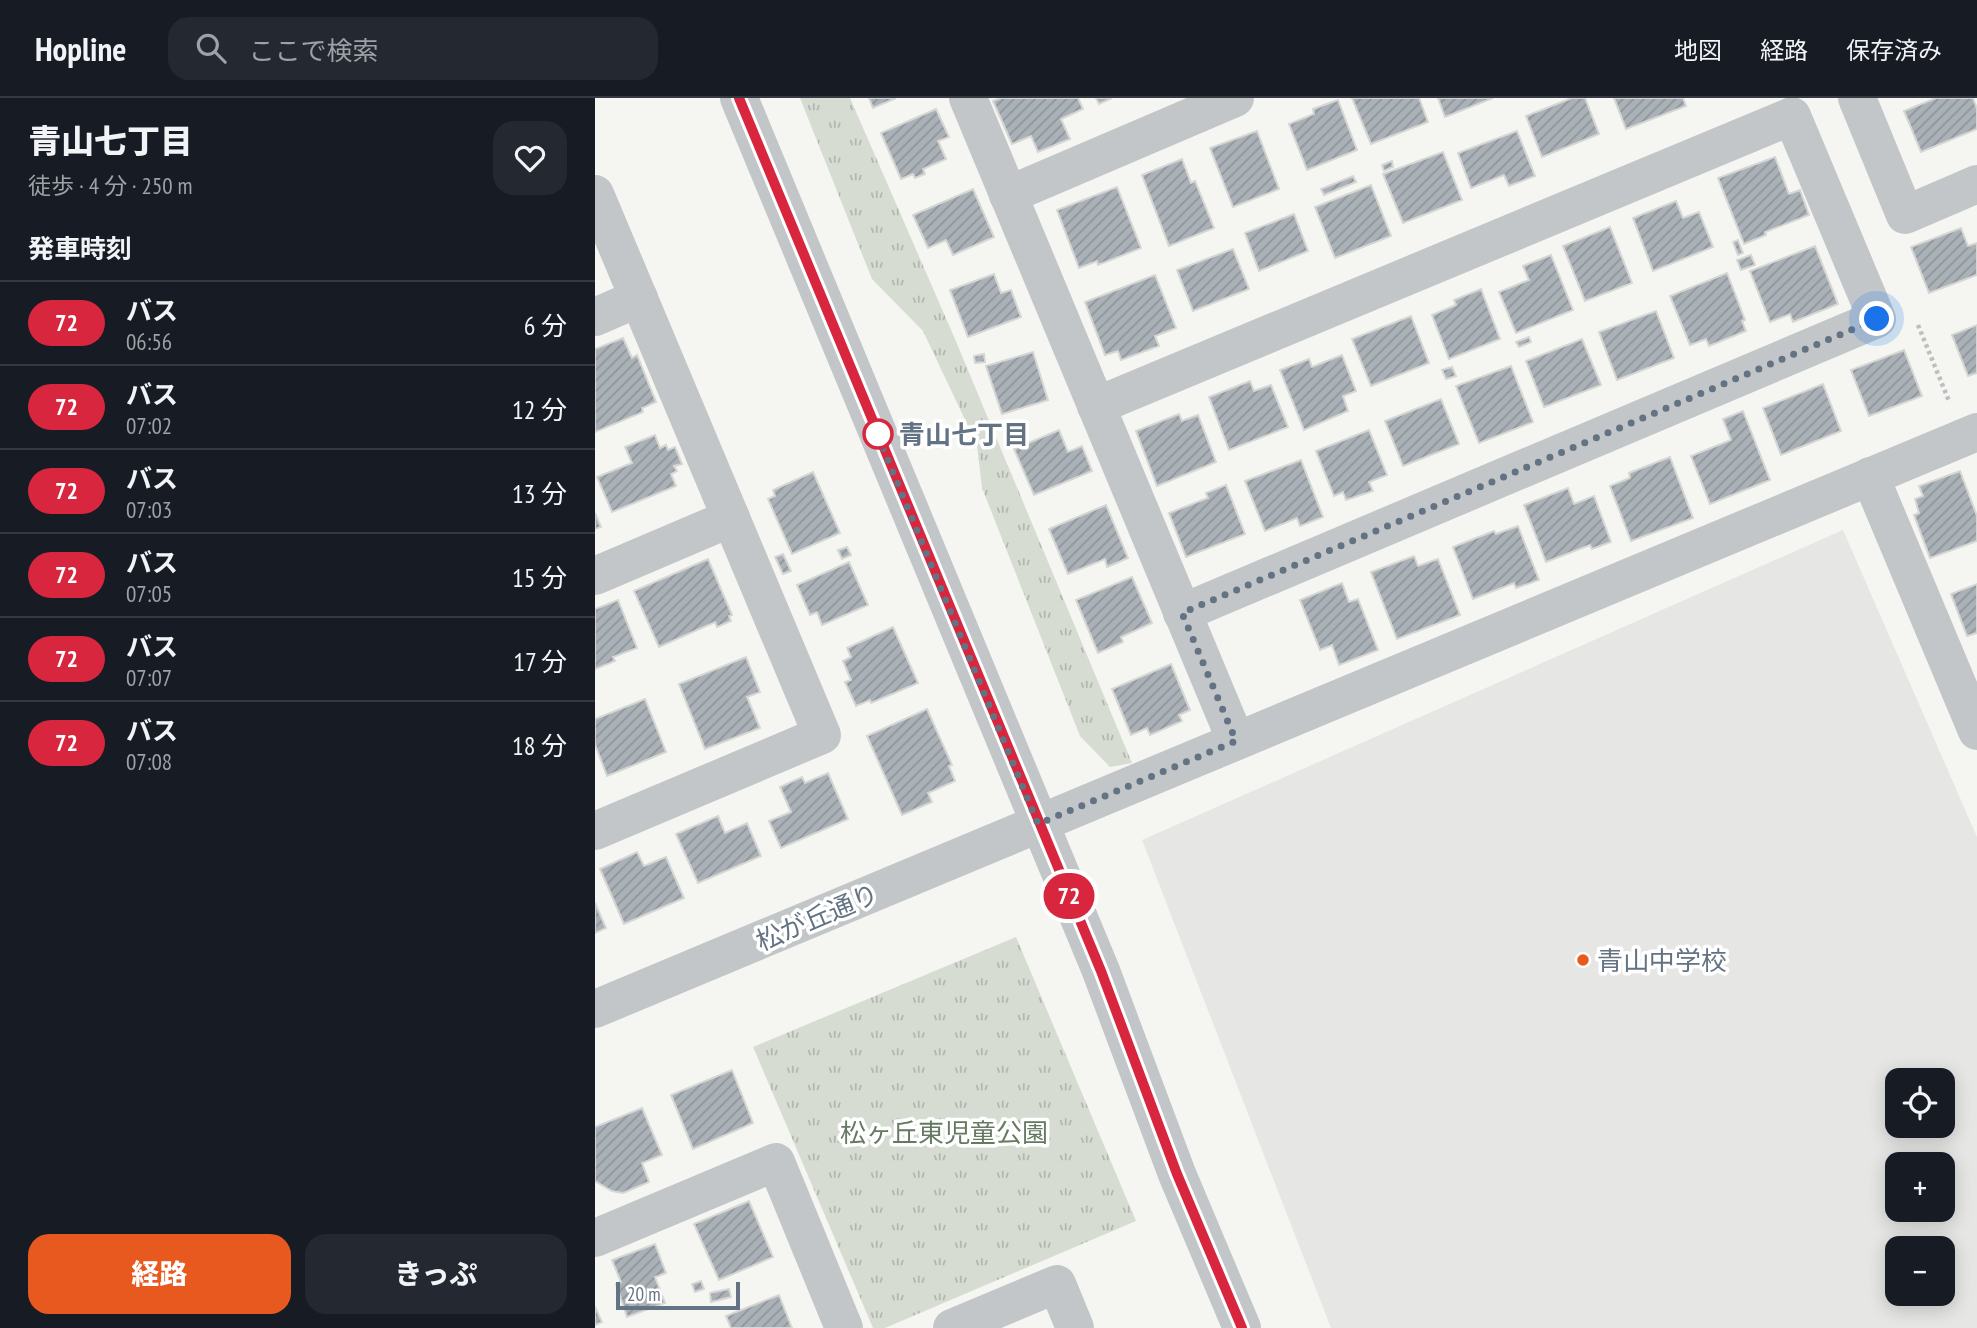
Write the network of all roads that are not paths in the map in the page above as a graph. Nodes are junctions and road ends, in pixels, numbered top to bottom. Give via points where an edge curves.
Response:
1 (739, 98) edge
2 (968, 98) edge
3 (1235, 98) edge
4 (1857, 98) edge
5 (1977, 184) edge
6 (595, 194) edge
7 (1008, 195) junction
8 (639, 298) junction
9 (595, 317) edge
10 (1096, 406) junction
11 (1977, 432) edge
12 (1870, 476) junction
13 (731, 518) junction
14 (595, 576) edge
15 (1182, 613) junction
16 (1969, 687) edge
17 (1977, 731) edge
18 (1236, 741) junction
19 (1038, 824) junction
20 (595, 831) edge
21 (595, 1009) edge
22 (595, 1238) edge
23 (844, 1328) edge
24 (952, 1328) edge
25 (1075, 1328) edge
26 (1242, 1328) edge

1 - 19 street
2 - 7 street
3 - 7 street
4 - 5 street via 1905,215
6 - 8 street
7 - 10 street
8 - 9 street
8 - 13 street
10 - 15 street
10 - 15 street via 1792,116 1849,251 1877,319
11 - 12 street, 松が丘通り
12 - 16 street
12 - 18 street, 松が丘通り
13 - 14 street
13 - 20 street via 822,735
15 - 18 street
16 - 17 street
18 - 19 street, 松が丘通り
19 - 21 street, 松が丘通り
19 - 26 street
22 - 23 street via 776,1162
24 - 25 street via 1057,1284

